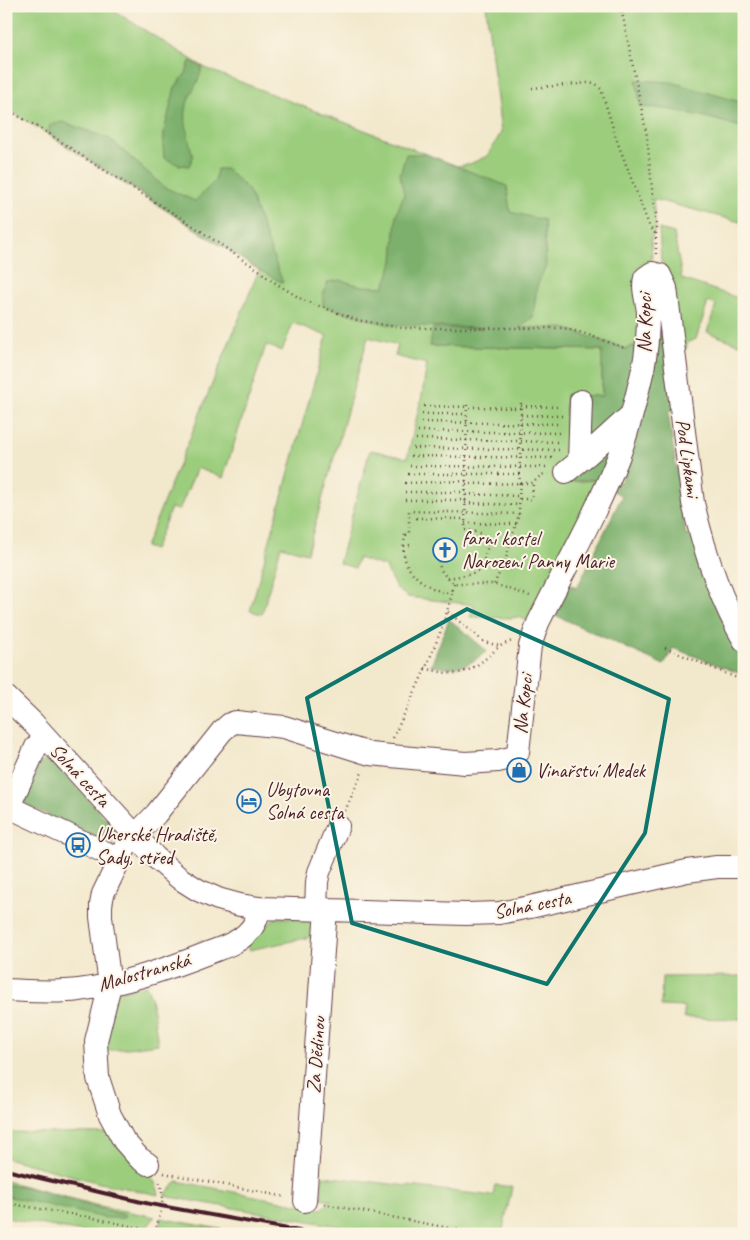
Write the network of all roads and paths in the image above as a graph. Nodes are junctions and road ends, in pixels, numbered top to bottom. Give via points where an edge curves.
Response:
1 (622, 6) edge
2 (532, 88) dead end
3 (6, 109) edge
4 (656, 234) junction
5 (655, 273) junction
6 (629, 354) dead end
7 (467, 400) dead end
8 (521, 401) dead end
9 (571, 404) joint
10 (424, 406) dead end
11 (467, 406) junction
12 (520, 407) junction
13 (632, 413) junction
14 (422, 414) dead end
15 (467, 414) junction
16 (520, 415) junction
17 (562, 416) dead end
18 (421, 422) dead end
19 (467, 423) junction
20 (520, 424) junction
21 (561, 424) dead end
22 (418, 430) dead end
23 (467, 432) junction
24 (520, 432) junction
25 (562, 433) dead end
26 (416, 439) dead end
27 (467, 440) junction
28 (520, 440) junction
29 (561, 442) dead end
30 (413, 448) dead end
31 (466, 448) junction
32 (520, 448) junction
33 (411, 456) dead end
34 (466, 457) junction
35 (520, 457) junction
36 (563, 463) junction
37 (466, 465) junction
38 (410, 466) dead end
39 (520, 466) junction
40 (408, 474) dead end
41 (466, 474) junction
42 (520, 474) junction
43 (405, 483) dead end
44 (466, 483) junction
45 (520, 483) junction
46 (533, 483) junction
47 (405, 492) dead end
48 (466, 493) junction
49 (520, 497) junction
50 (405, 500) dead end
51 (466, 502) junction
52 (520, 505) junction
53 (465, 512) junction
54 (519, 514) junction
55 (416, 518) dead end
56 (465, 521) junction
57 (517, 524) junction
58 (410, 545) dead end
59 (404, 546) junction
60 (439, 561) dead end
61 (448, 578) junction
62 (454, 584) junction
63 (494, 584) junction
64 (548, 603) junction
65 (448, 612) junction
66 (531, 640) junction
67 (744, 640) edge
68 (500, 646) junction
69 (665, 648) dead end
70 (425, 668) junction
71 (744, 681) edge
72 (6, 698) edge
73 (46, 737) junction
74 (378, 754) junction
75 (7, 810) edge
76 (338, 826) joint
77 (135, 835) junction
78 (119, 859) junction
79 (744, 867) edge
80 (259, 908) junction
81 (321, 909) junction
82 (110, 985) junction
83 (6, 990) edge
84 (148, 1164) junction
85 (305, 1201) junction
86 (6, 1203) edge
87 (538, 1230) dead end
88 (155, 1232) junction
89 (166, 1234) edge
90 (480, 1234) edge
91 (506, 1234) edge

1 - 4 path via 647,136
2 - 4 path via 596,84 650,228
3 - 6 path via 192,225 303,300 357,320 402,328 564,328 626,349
4 - 5 path
5 - 13 street, Na Kopci via 644,280 648,330
5 - 67 street, Pod Lipkami via 666,288 693,503 723,597
7 - 11 path
8 - 12 path
9 - 12 path
9 - 36 street
10 - 11 path
11 - 12 path
11 - 15 path
12 - 16 path
13 - 36 street
13 - 64 street, Na Kopci via 618,458
14 - 15 path
15 - 19 path
16 - 17 path
16 - 20 path
18 - 19 path
19 - 20 path
19 - 23 path
20 - 21 path
20 - 24 path
22 - 23 path
23 - 24 path
23 - 27 path
24 - 25 path
24 - 28 path
26 - 27 path
27 - 28 path
27 - 31 path
28 - 29 path
28 - 32 path
30 - 31 path
31 - 32 path
31 - 34 path
32 - 35 path
32 - 36 path
33 - 34 path
34 - 35 path
34 - 37 path
35 - 36 path
35 - 39 path
36 - 39 path via 546,467
36 - 46 path
37 - 38 path
37 - 39 path
37 - 41 path
39 - 42 path
40 - 41 path
41 - 42 path
41 - 44 path
42 - 45 path
43 - 44 path
44 - 45 path
44 - 48 path
45 - 46 path
45 - 49 path
46 - 49 path via 532,499
47 - 48 path
48 - 49 path
48 - 51 path
49 - 52 path
50 - 51 path
51 - 52 path
51 - 53 path
52 - 54 path
53 - 54 path
53 - 56 path
53 - 59 path via 409,510 409,534
54 - 57 path
55 - 56 path
56 - 57 path
56 - 61 path via 465,530 486,536 489,542 486,554 481,569
57 - 63 path
58 - 59 path
59 - 62 path via 408,567 430,588 446,593 451,592
60 - 61 path via 439,568
61 - 62 path
62 - 63 path
62 - 65 path
63 - 64 path
64 - 66 street, Na Kopci
65 - 68 path via 484,642
65 - 70 path
66 - 68 path
66 - 74 street, Na Kopci via 515,757 465,763
68 - 70 path via 467,672 440,672
69 - 71 path
70 - 74 path
72 - 73 street, Solná cesta
73 - 75 street via 36,747
73 - 77 street, Solná cesta
74 - 76 path
74 - 77 street, Na Kopci via 284,727 245,722 230,724
75 - 78 street
76 - 81 street via 319,872 317,882
77 - 78 street
77 - 80 street, Solná cesta via 167,868 188,884 229,903
78 - 82 street via 101,905
79 - 81 street, Solná cesta via 686,871 499,913
80 - 81 street, Solná cesta
80 - 82 street, Malostranská via 254,925 238,941 176,965
81 - 85 street, Za Dědinou
82 - 83 street, Malostranská via 39,992
82 - 84 street via 96,1041 98,1078 110,1115 124,1141
84 - 85 path via 174,1175
84 - 88 path via 160,1182 163,1197
85 - 90 path
86 - 88 path
87 - 91 path
88 - 89 path

